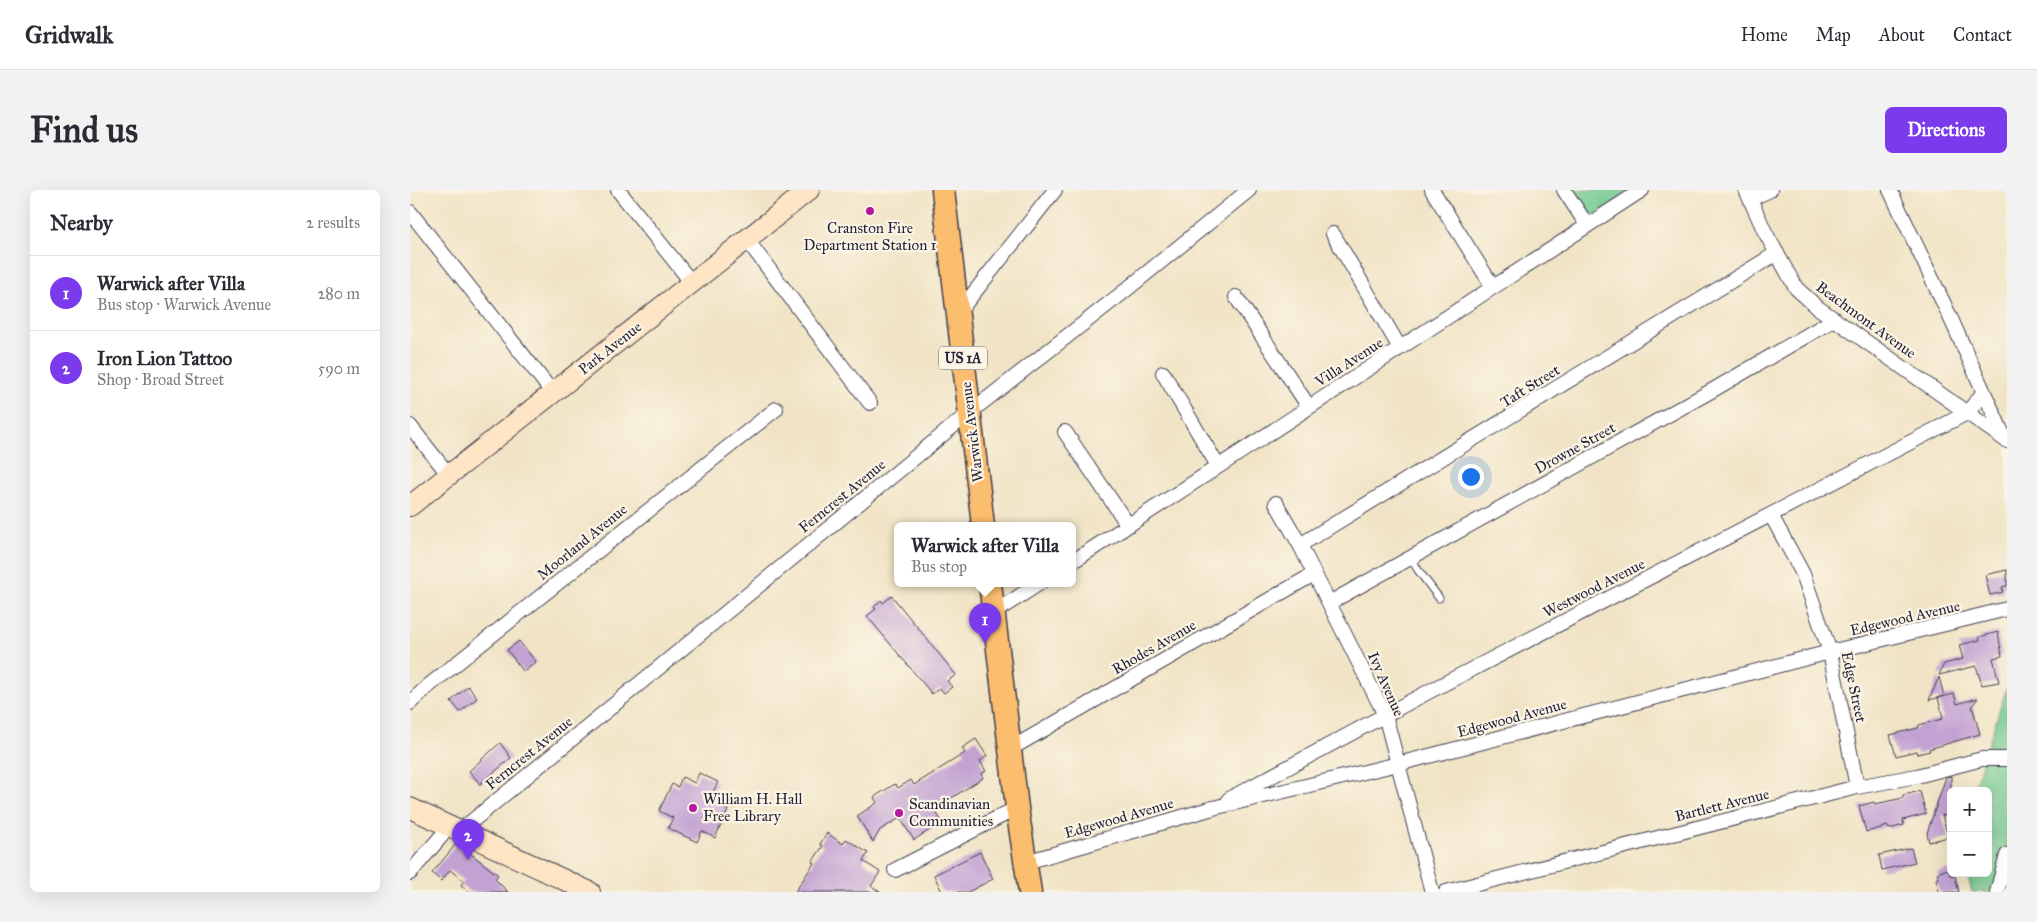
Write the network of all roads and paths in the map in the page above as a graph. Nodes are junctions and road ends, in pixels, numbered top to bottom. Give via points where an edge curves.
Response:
1 (618, 190) edge
2 (809, 190) edge
3 (943, 190) edge
4 (1055, 190) edge
5 (1249, 190) edge
6 (1432, 190) edge
7 (1564, 190) edge
8 (1642, 190) edge
9 (1770, 190) edge
10 (1890, 190) edge
11 (1748, 195) edge
12 (410, 212) edge
13 (1588, 225) junction
14 (1333, 234) dead end
15 (746, 240) junction
16 (1777, 253) junction
17 (692, 283) junction
18 (1493, 287) junction
19 (1236, 297) dead end
20 (958, 312) junction
21 (1835, 319) junction
22 (1400, 348) junction
23 (1163, 373) dead end
24 (1984, 392) junction
25 (553, 393) junction
26 (870, 403) dead end
27 (1309, 407) junction
28 (776, 409) dead end
29 (969, 413) junction
30 (1967, 413) junction
31 (410, 426) edge
32 (1065, 432) dead end
33 (2006, 440) edge
34 (1218, 466) junction
35 (449, 475) junction
36 (1276, 503) dead end
37 (410, 506) edge
38 (1771, 515) junction
39 (983, 522) edge
40 (1128, 525) junction
41 (1300, 545) junction
42 (1411, 558) junction
43 (1076, 559) edge
44 (1314, 574) junction
45 (990, 587) edge
46 (1034, 587) edge
47 (1439, 598) dead end
48 (1329, 603) junction
49 (2007, 609) edge
50 (993, 613) junction
51 (1830, 652) junction
52 (410, 703) edge
53 (1385, 715) junction
54 (1010, 749) junction
55 (2007, 759) edge
56 (1398, 764) junction
57 (1857, 788) junction
58 (410, 808) edge
59 (1017, 808) junction
60 (1214, 808) junction
61 (455, 829) junction
62 (2007, 855) edge
63 (1026, 862) junction
64 (895, 870) dead end
65 (410, 873) edge
66 (590, 892) edge
67 (1030, 892) edge
68 (1432, 892) edge
69 (1446, 892) edge
70 (1997, 892) edge

1 - 17 street
2 - 15 main road, Park Avenue
3 - 20 main road, Warwick Avenue / US 1A
4 - 20 street
5 - 29 street, Ferncrest Avenue
6 - 18 street
7 - 13 street
8 - 13 street, Villa Avenue
9 - 11 street
10 - 24 street
11 - 16 street, Beachmont Avenue
12 - 25 street
13 - 18 street, Villa Avenue
14 - 22 street
15 - 17 main road, Park Avenue
15 - 26 street
16 - 21 street, Beachmont Avenue via 1796,288
16 - 41 street, Taft Street
17 - 25 main road, Park Avenue
18 - 22 street, Villa Avenue
19 - 27 street
20 - 29 main road, Warwick Avenue / US 1A
21 - 30 street, Beachmont Avenue
21 - 42 street, Drowne Street
22 - 27 street, Villa Avenue
23 - 34 street
24 - 30 street, Westwood Avenue
24 - 33 street
25 - 35 main road, Park Avenue
27 - 34 street, Villa Avenue
28 - 52 street, Moorland Avenue
29 - 39 main road, Warwick Avenue / US 1A
29 - 61 street, Ferncrest Avenue
30 - 33 street, Beachmont Avenue
30 - 38 street, Westwood Avenue
31 - 35 street
32 - 40 street
34 - 40 street, Villa Avenue
35 - 37 main road, Park Avenue
36 - 41 street, Ivy Avenue
38 - 51 street, Edge Street via 1803,574
38 - 53 street, Westwood Avenue
40 - 43 street, Villa Avenue
41 - 44 street, Ivy Avenue
42 - 47 lane
42 - 48 street, Drowne Street
44 - 48 street, Ivy Avenue
44 - 54 street, Rhodes Avenue
45 - 50 main road
46 - 50 street
48 - 53 street, Ivy Avenue
49 - 51 street, Edgewood Avenue
50 - 54 main road
51 - 56 street, Edgewood Avenue
51 - 57 street, Edge Street
53 - 56 street, Ivy Avenue
53 - 60 street, Westwood Avenue
54 - 59 main road
55 - 57 street, Bartlett Avenue via 1982,759
56 - 60 street, Edgewood Avenue
56 - 68 street, Ivy Avenue
57 - 69 street, Bartlett Avenue
58 - 61 main road
59 - 63 main road
59 - 64 street
60 - 63 street, Edgewood Avenue
61 - 65 street, Ferncrest Avenue
61 - 66 main road
62 - 70 street
63 - 67 main road

